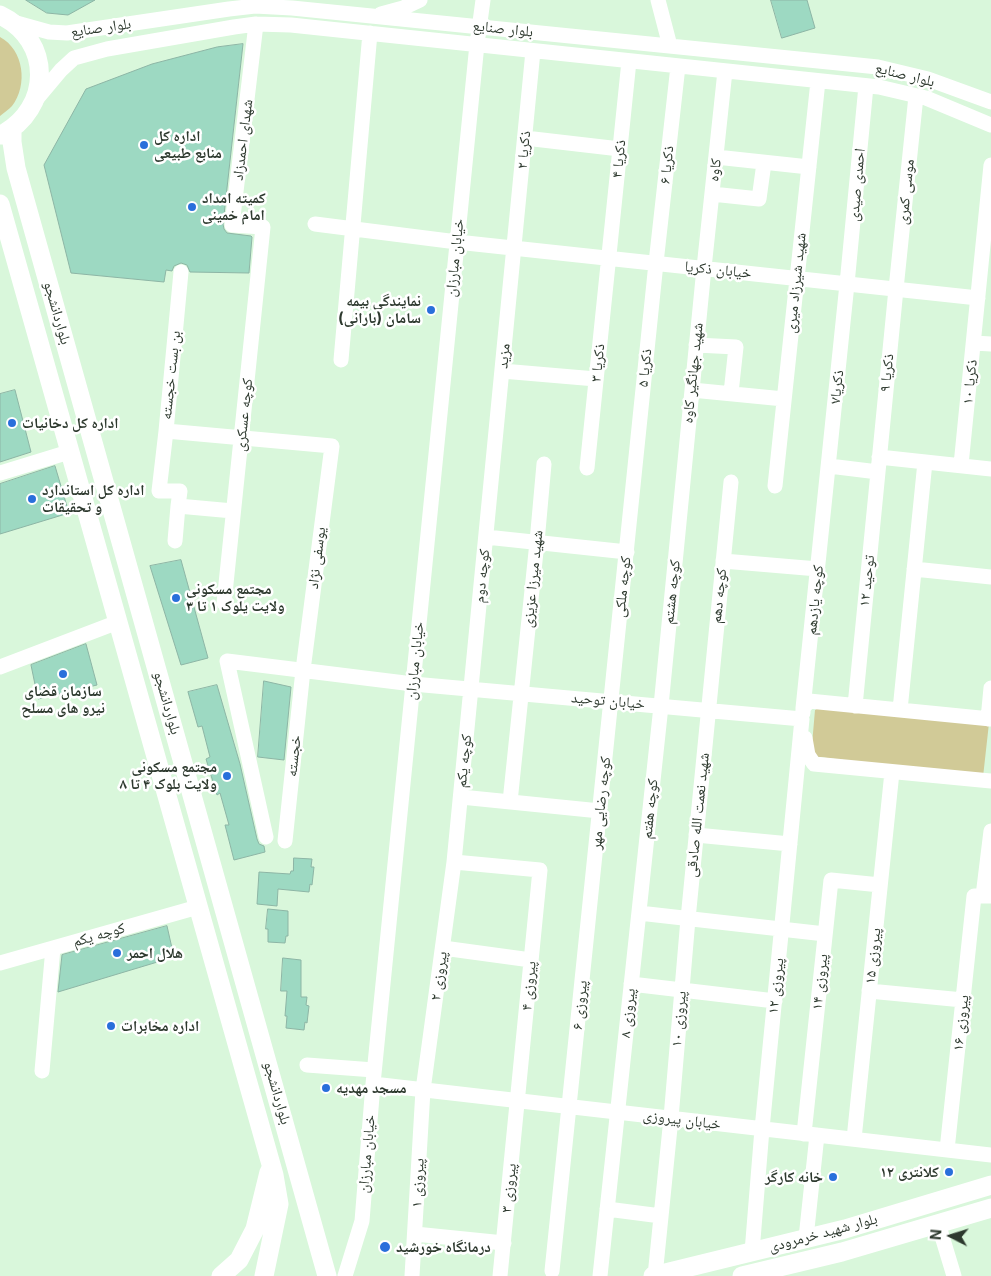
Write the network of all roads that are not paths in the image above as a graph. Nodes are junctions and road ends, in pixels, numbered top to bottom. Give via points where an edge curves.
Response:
1 (269, 0) edge
2 (420, 0) edge
3 (473, 0) edge
4 (483, 0) edge
5 (658, 0) edge
6 (285, 8) junction
7 (374, 16) junction
8 (6, 18) edge
9 (256, 24) junction
10 (479, 27) junction
11 (370, 34) junction
12 (477, 44) junction
13 (670, 46) junction
14 (533, 51) junction
15 (629, 61) junction
16 (678, 66) junction
17 (725, 71) junction
18 (818, 80) junction
19 (941, 84) junction
20 (866, 86) junction
21 (916, 96) junction
22 (35, 101) junction
23 (935, 102) junction
24 (991, 102) edge
25 (991, 125) edge
26 (6, 132) edge
27 (525, 138) junction
28 (620, 148) junction
29 (716, 157) junction
30 (764, 162) junction
31 (991, 165) edge
32 (809, 167) junction
33 (712, 194) junction
34 (0, 204) edge
35 (315, 224) dead end
36 (263, 227) joint
37 (354, 228) junction
38 (457, 242) junction
39 (514, 249) junction
40 (608, 258) junction
41 (656, 263) junction
42 (704, 268) junction
43 (181, 272) dead end
44 (797, 278) junction
45 (848, 284) junction
46 (896, 289) junction
47 (978, 298) junction
48 (974, 343) junction
49 (991, 344) edge
50 (696, 345) junction
51 (340, 360) dead end
52 (502, 370) junction
53 (596, 379) junction
54 (692, 390) junction
55 (731, 393) junction
56 (784, 399) junction
57 (166, 431) junction
58 (242, 439) junction
59 (332, 446) joint
60 (69, 452) junction
61 (925, 462) junction
62 (494, 463) joint
63 (544, 464) dead end
64 (878, 464) junction
65 (829, 466) junction
66 (962, 466) junction
67 (587, 468) dead end
68 (991, 469) edge
69 (634, 472) joint
70 (0, 473) edge
71 (683, 477) joint
72 (731, 482) dead end
73 (775, 486) dead end
74 (826, 491) joint
75 (178, 506) junction
76 (232, 511) junction
77 (486, 537) junction
78 (175, 541) dead end
79 (537, 542) junction
80 (627, 552) junction
81 (723, 560) junction
82 (818, 569) junction
83 (914, 569) junction
84 (991, 577) edge
85 (224, 603) dead end
86 (118, 622) junction
87 (0, 667) edge
88 (303, 670) junction
89 (413, 684) junction
90 (991, 688) edge
91 (471, 689) junction
92 (520, 693) junction
93 (612, 702) junction
94 (661, 706) junction
95 (854, 706) junction
96 (708, 710) junction
97 (900, 710) junction
98 (803, 714) junction
99 (989, 719) edge
100 (892, 772) junction
101 (991, 781) edge
102 (461, 797) junction
103 (510, 802) junction
104 (600, 810) junction
105 (991, 831) edge
106 (696, 835) junction
107 (266, 837) dead end
108 (285, 841) dead end
109 (790, 844) junction
110 (454, 862) junction
111 (880, 886) junction
112 (983, 896) edge
113 (591, 904) joint
114 (198, 907) junction
115 (638, 913) junction
116 (688, 919) junction
117 (782, 930) junction
118 (825, 934) junction
119 (53, 948) junction
120 (443, 948) junction
121 (532, 960) junction
122 (0, 963) edge
123 (631, 984) junction
124 (682, 990) junction
125 (869, 991) junction
126 (963, 1000) junction
127 (775, 1001) junction
128 (307, 1065) dead end
129 (42, 1071) dead end
130 (374, 1077) junction
131 (423, 1090) junction
132 (518, 1101) junction
133 (570, 1107) junction
134 (618, 1112) junction
135 (671, 1118) junction
136 (762, 1129) junction
137 (811, 1134) junction
138 (854, 1140) junction
139 (948, 1150) junction
140 (991, 1155) edge
141 (271, 1164) junction
142 (991, 1186) edge
143 (991, 1208) edge
144 (607, 1209) junction
145 (661, 1216) junction
146 (938, 1223) junction
147 (415, 1234) junction
148 (806, 1238) junction
149 (504, 1243) junction
150 (752, 1252) junction
151 (552, 1271) dead end
152 (751, 1275) edge
153 (221, 1276) edge
154 (264, 1276) edge
155 (328, 1276) edge
156 (345, 1276) edge
157 (412, 1276) edge
158 (500, 1276) edge
159 (600, 1276) edge
160 (654, 1276) edge
161 (954, 1276) edge

1 - 6 street
2 - 7 street
3 - 10 street
4 - 10 street, خیابان مبارزان
5 - 13 street
6 - 7 street, بلوار صنایع
6 - 8 street, بلوار صنایع via 254,6 67,33 49,32
7 - 10 street, بلوار صنایع
8 - 22 main road via 28,37 38,57 40,79
9 - 11 street, بلوار صنایع
9 - 22 street, بلوار صنایع via 74,58
9 - 36 street, شهدای احمدزاد via 232,225
10 - 12 street, خیابان مبارزان
10 - 13 street, بلوار صنایع
11 - 12 street, بلوار صنایع
11 - 37 street
12 - 14 street, بلوار صنایع
12 - 38 street, خیابان مبارزان
13 - 19 street, بلوار صنایع via 878,67
14 - 15 street, بلوار صنایع
14 - 27 street, ذکریا ۲
15 - 16 street, بلوار صنایع
15 - 28 street, ذکریا ۴
16 - 17 street, بلوار صنایع
16 - 41 street, ذکریا ۶
17 - 18 street, بلوار صنایع
17 - 29 street, کاوه
18 - 20 street, بلوار صنایع
18 - 32 street, شهید شیرزاد میری
19 - 23 street
19 - 24 street, بلوار صنایع
20 - 21 street, بلوار صنایع
20 - 45 street, احمدی صیدی
21 - 23 street, بلوار صنایع
21 - 46 street, موسی کمری
22 - 26 main road via 26,116
23 - 25 street, بلوار صنایع
26 - 155 main road, بلواردانشجو via 12,142 16,168
27 - 28 street
27 - 39 street, ذکریا ۲
28 - 40 street, ذکریا ۴
29 - 30 street
29 - 33 street, کاوه
30 - 32 street
30 - 33 street via 759,199
31 - 47 street, ذکریا ۱۰
32 - 44 street, شهید شیرزاد میری
33 - 42 street, کاوه
34 - 60 main road, بلواردانشجو
35 - 37 street, خیابان ذکریا
36 - 58 street, کوچه عسکری
37 - 38 street, خیابان ذکریا
37 - 51 street
38 - 39 street, خیابان ذکریا
38 - 89 street, خیابان مبارزان
39 - 40 street, خیابان ذکریا
39 - 52 street, مزید
40 - 41 street, خیابان ذکریا
40 - 53 street, ذکریا ۳
41 - 42 street, خیابان ذکریا
41 - 69 street, ذکریا ۵
42 - 44 street, خیابان ذکریا
42 - 50 street, شهید جهانگیر کاوه
43 - 57 street, بن بست خجسته
44 - 45 street, خیابان ذکریا
44 - 56 street, شهید شیرزاد میری
45 - 46 street, خیابان ذکریا
45 - 65 street, ذکریا۷
46 - 47 street, خیابان ذکریا
46 - 64 street, ذکریا ۹
47 - 48 street, ذکریا ۱۰
48 - 49 street
48 - 66 street, ذکریا ۱۰
50 - 54 street, شهید جهانگیر کاوه
50 - 55 street via 736,347
52 - 53 street
52 - 62 street, مزید
53 - 67 street, ذکریا ۳
54 - 55 street
54 - 71 street, شهید جهانگیر کاوه
55 - 56 street
56 - 73 street, شهید شیرزاد میری
57 - 58 street, بن بست خجسته
57 - 75 street via 160,491 180,491
58 - 59 street, بن بست خجسته
58 - 76 street, کوچه عسکری
59 - 88 street, یوسفی نژاد
60 - 70 street
60 - 86 main road, بلواردانشجو
61 - 64 street
61 - 66 street
61 - 83 street
62 - 77 street, کوچه دوم
63 - 79 street, شهید میرزا عزیزی
64 - 65 street
64 - 95 street, توحید ۱۲
65 - 74 street, ذکریا۷
66 - 68 street
69 - 80 street, کوچه ملکی
71 - 94 street, کوچه هشتم
72 - 81 street, کوچه دهم
74 - 82 street, کوچه یازدهم
75 - 76 street
75 - 78 street
76 - 85 street, کوچه عسکری
77 - 79 street
77 - 91 street, کوچه دوم
79 - 80 street
79 - 92 street, شهید میرزا عزیزی
80 - 93 street, کوچه ملکی
81 - 82 street
81 - 96 street, کوچه دهم
82 - 98 street, کوچه یازدهم
83 - 84 street
83 - 97 street
86 - 87 street
86 - 114 main road, بلواردانشجو
88 - 89 street
88 - 107 street via 227,661
88 - 108 street, خجسته
89 - 91 street, خیابان توحید
89 - 130 street, خیابان مبارزان
90 - 99 street
91 - 92 street, خیابان توحید
91 - 102 street, کوچه یکم
92 - 93 street, خیابان توحید
92 - 103 street, شهید میرزا عزیزی
93 - 94 street, خیابان توحید
93 - 104 street, کوچه رضایی مهر
94 - 96 street, خیابان توحید
94 - 115 street, کوچه هفتم
95 - 97 street, خیابان توحید
95 - 98 street, خیابان توحید via 809,702
96 - 98 street, خیابان توحید
96 - 106 street, شهید نعمت الله صادقی
97 - 99 street, خیابان توحید
98 - 100 street via 808,755 814,764
98 - 109 street, پیروزی ۱۲
100 - 101 street
100 - 111 street, پیروزی ۱۵
102 - 103 street
102 - 110 street, کوچه یکم
103 - 104 street
104 - 113 street, کوچه رضایی مهر
105 - 112 street, پیروزی ۱۶
106 - 109 street
106 - 116 street, شهید نعمت الله صادقی
109 - 117 street, پیروزی ۱۲
110 - 120 street, پیروزی ۲
110 - 121 street, پیروزی ۴ via 540,870
111 - 118 street, پیروزی ۱۴ via 831,880
111 - 125 street, پیروزی ۱۵
112 - 126 street, پیروزی ۱۶
113 - 133 street, پیروزی ۶
114 - 119 street, کوچه یکم
114 - 141 main road, بلواردانشجو
115 - 116 street
115 - 123 street, پیروزی ۸
116 - 117 street
116 - 124 street, پیروزی ۱۰
117 - 118 street
117 - 127 street, پیروزی ۱۲
118 - 137 street, پیروزی ۱۴
119 - 122 street, کوچه یکم
119 - 129 street
120 - 121 street
120 - 131 street, پیروزی ۲
121 - 132 street, پیروزی ۴
123 - 124 street
123 - 134 street, پیروزی ۸
124 - 127 street
124 - 135 street, پیروزی ۱۰
125 - 126 street
125 - 138 street, پیروزی ۱۵
126 - 139 street, پیروزی ۱۶
127 - 136 street, پیروزی ۱۲
128 - 130 street, خیابان پیروزی
130 - 131 street, خیابان پیروزی
130 - 156 street, خیابان مبارزان via 362,1221
131 - 132 street, خیابان پیروزی
131 - 147 street, پیروزی ۱
132 - 133 street, خیابان پیروزی
132 - 149 street, پیروزی ۳
133 - 134 street, خیابان پیروزی
133 - 151 street, پیروزی ۶
134 - 135 street, خیابان پیروزی
134 - 144 street, پیروزی ۸
135 - 136 street, خیابان پیروزی
135 - 145 street, پیروزی ۱۰
136 - 137 street, خیابان پیروزی
136 - 150 street, پیروزی ۱۲
137 - 138 street, خیابان پیروزی
137 - 148 street, پیروزی ۱۴
138 - 139 street, خیابان پیروزی
139 - 140 street, خیابان پیروزی
141 - 153 main road via 254,1229 239,1260
141 - 154 main road, بلواردانشجو via 279,1204
142 - 148 main road, بلوار شهید خرمرودی
143 - 146 main road, بلوار شهید خرمرودی
144 - 145 street
144 - 159 street, پیروزی ۸
145 - 160 street, پیروزی ۱۰
146 - 152 main road, بلوار شهید خرمرودی
146 - 161 street
147 - 149 street
147 - 157 street, پیروزی ۱
148 - 150 main road, بلوار شهید خرمرودی
149 - 158 street, پیروزی ۳
150 - 160 main road, بلوار شهید خرمرودی

